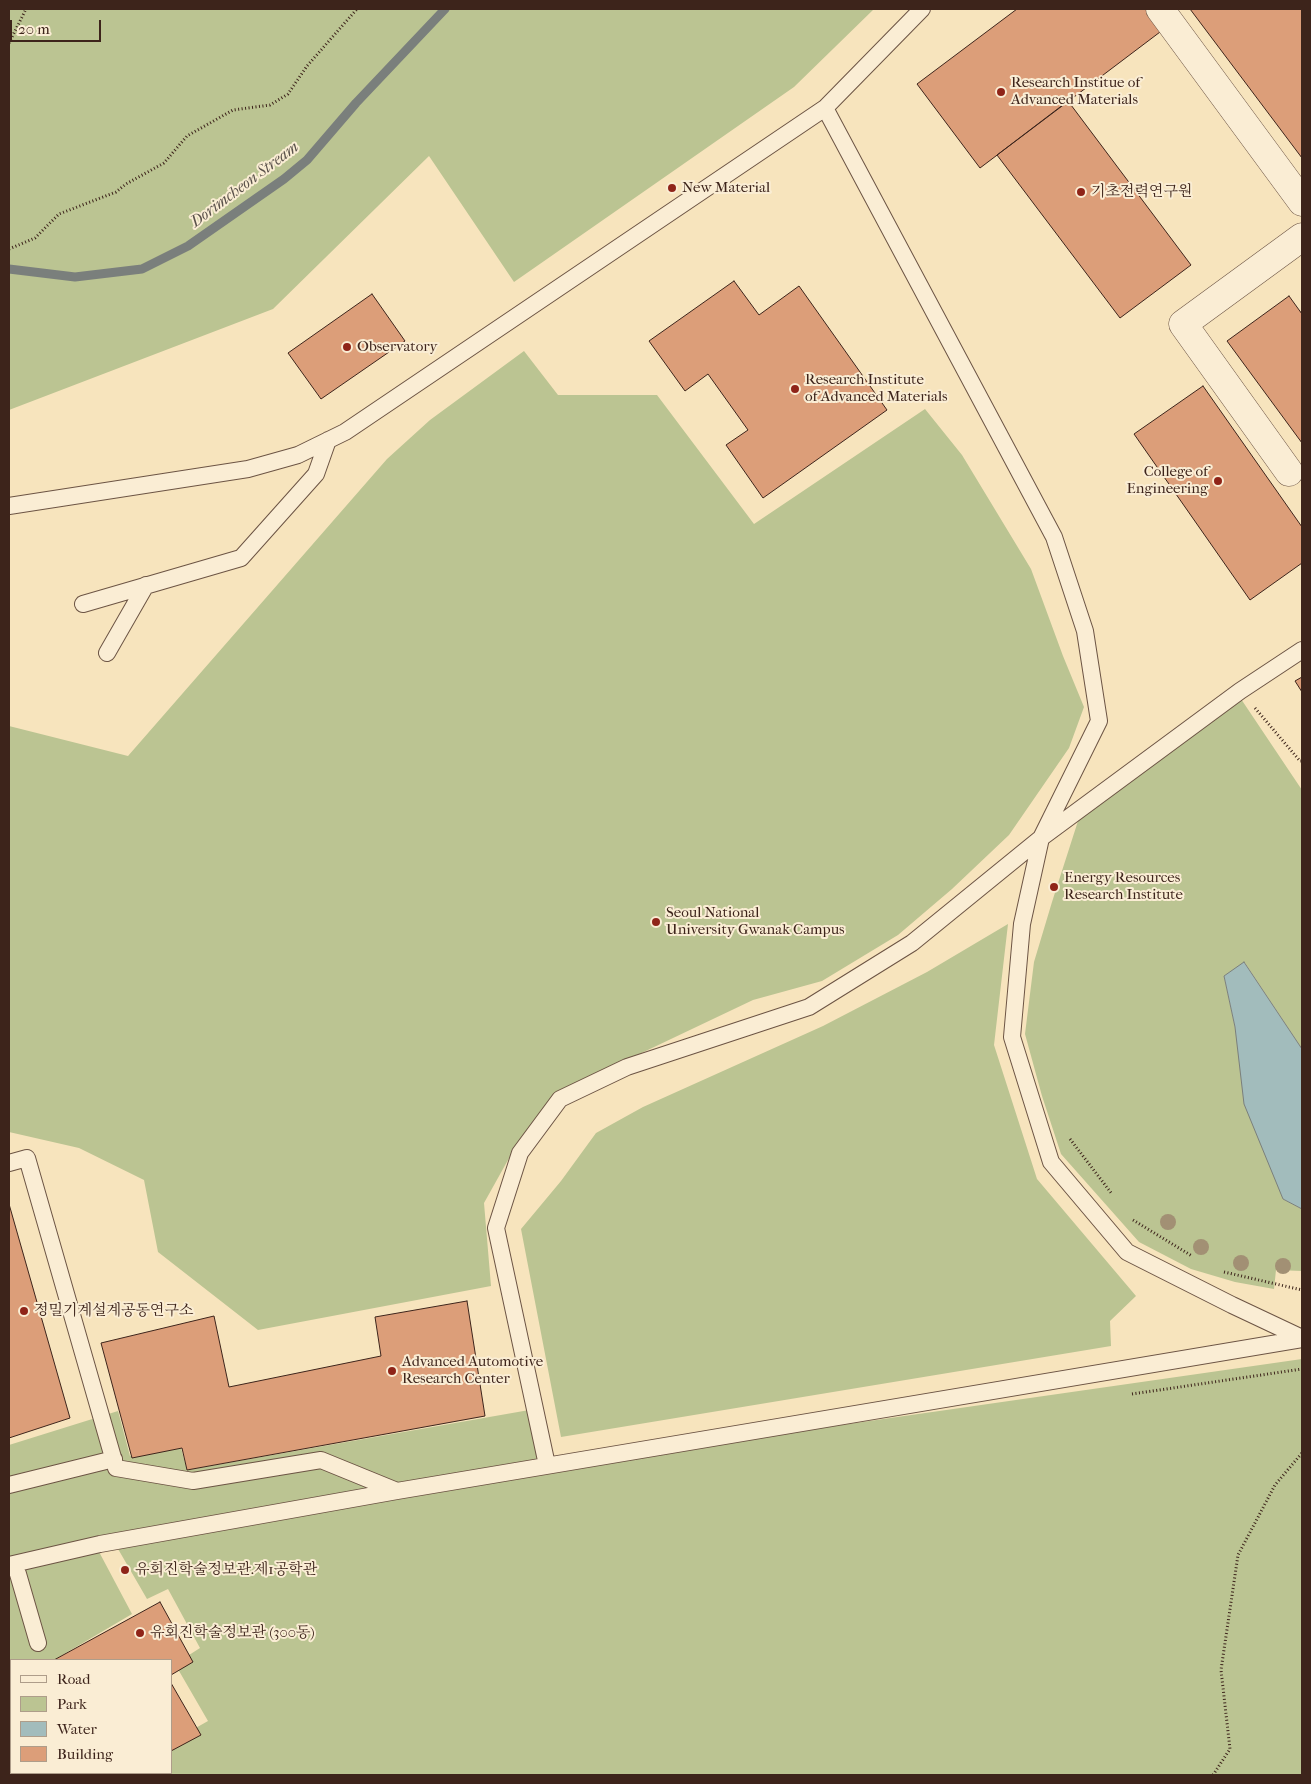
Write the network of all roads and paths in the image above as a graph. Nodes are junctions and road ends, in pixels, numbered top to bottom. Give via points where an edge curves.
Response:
1 (26, 9) edge
2 (357, 9) edge
3 (922, 9) edge
4 (1160, 9) edge
5 (9, 43) edge
6 (825, 108) junction
7 (1302, 202) edge
8 (1302, 237) edge
9 (9, 249) edge
10 (328, 440) junction
11 (1289, 472) dead end
12 (9, 506) edge
13 (146, 585) junction
14 (83, 604) dead end
15 (1302, 650) edge
16 (107, 653) dead end
17 (1240, 691) junction
18 (1302, 761) edge
19 (1041, 838) junction
20 (1069, 1138) dead end
21 (9, 1163) edge
22 (1114, 1197) dead end
23 (1132, 1219) dead end
24 (1199, 1260) dead end
25 (1216, 1270) dead end
26 (1302, 1290) edge
27 (1302, 1338) edge
28 (1302, 1453) edge
29 (114, 1459) junction
30 (547, 1465) junction
31 (9, 1485) edge
32 (397, 1491) junction
33 (11, 1565) edge
34 (38, 1642) dead end
35 (1213, 1775) edge

1 - 5 path
2 - 9 path via 307,66 288,94 270,105 233,110 187,136 164,163 116,192 59,214 34,238
3 - 6 lane
4 - 7 street
6 - 10 lane
6 - 19 lane via 1054,537 1085,631 1099,720
8 - 11 street via 1183,324
10 - 12 lane via 298,455 248,469
10 - 13 lane via 316,474 240,558
13 - 14 lane
13 - 16 lane
15 - 17 lane
17 - 18 path
17 - 19 lane
19 - 27 lane via 1022,924 1012,1036 1051,1162 1127,1252
19 - 30 lane via 912,943 809,1007 627,1067 560,1099 520,1153 496,1228
20 - 22 path
21 - 29 lane via 27,1158
23 - 24 path
25 - 26 path
27 - 30 lane
28 - 35 path via 1274,1485 1238,1555 1221,1670 1230,1749
29 - 31 lane
29 - 32 lane via 116,1468 193,1481 321,1460
30 - 32 lane
32 - 33 lane via 100,1544
33 - 34 lane via 18,1574

